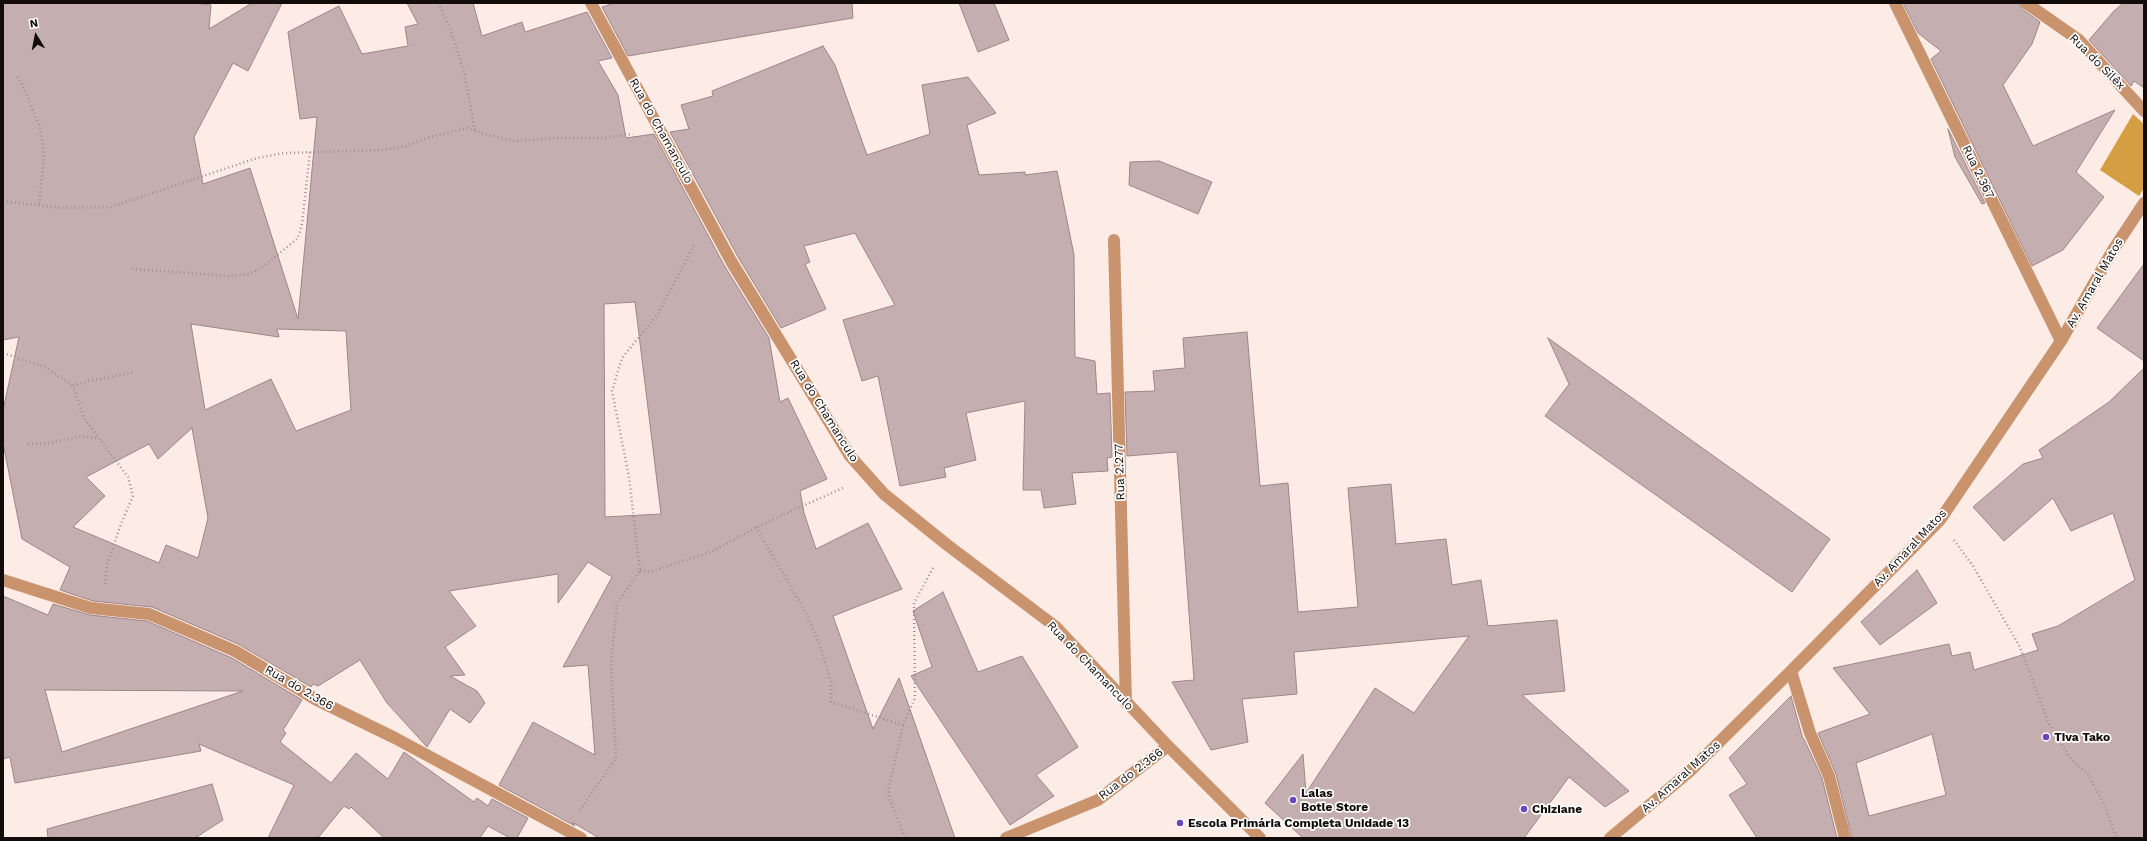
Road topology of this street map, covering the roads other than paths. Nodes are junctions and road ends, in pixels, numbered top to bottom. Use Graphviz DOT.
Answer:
graph roads {
  1 [pos="591,3"];
  2 [pos="1895,3"];
  3 [pos="2026,3"];
  4 [pos="2144,111"];
  5 [pos="2144,203"];
  6 [pos="1114,240"];
  7 [pos="2061,341"];
  8 [pos="3,580"];
  9 [pos="1791,672"];
  10 [pos="1126,703"];
  11 [pos="1168,746"];
  12 [pos="581,838"];
  13 [pos="1006,838"];
  14 [pos="1260,838"];
  15 [pos="1610,838"];
  16 [pos="1845,838"];
  1 -- 10 [label="street, Rua do Chamanculo"];
  2 -- 7 [label="street, Rua 2.367"];
  3 -- 4 [label="street, Rua do Silêx"];
  5 -- 7 [label="street, Av. Amaral Matos"];
  6 -- 10 [label="street, Rua 2.277"];
  7 -- 9 [label="street, Av. Amaral Matos"];
  8 -- 12 [label="street, Rua do 2.366"];
  9 -- 15 [label="street, Av. Amaral Matos"];
  9 -- 16 [label="street"];
  10 -- 11 [label="street, Rua do Chamanculo"];
  11 -- 13 [label="street, Rua do 2.366"];
  11 -- 14 [label="street, Rua do Chamanculo"];
}
